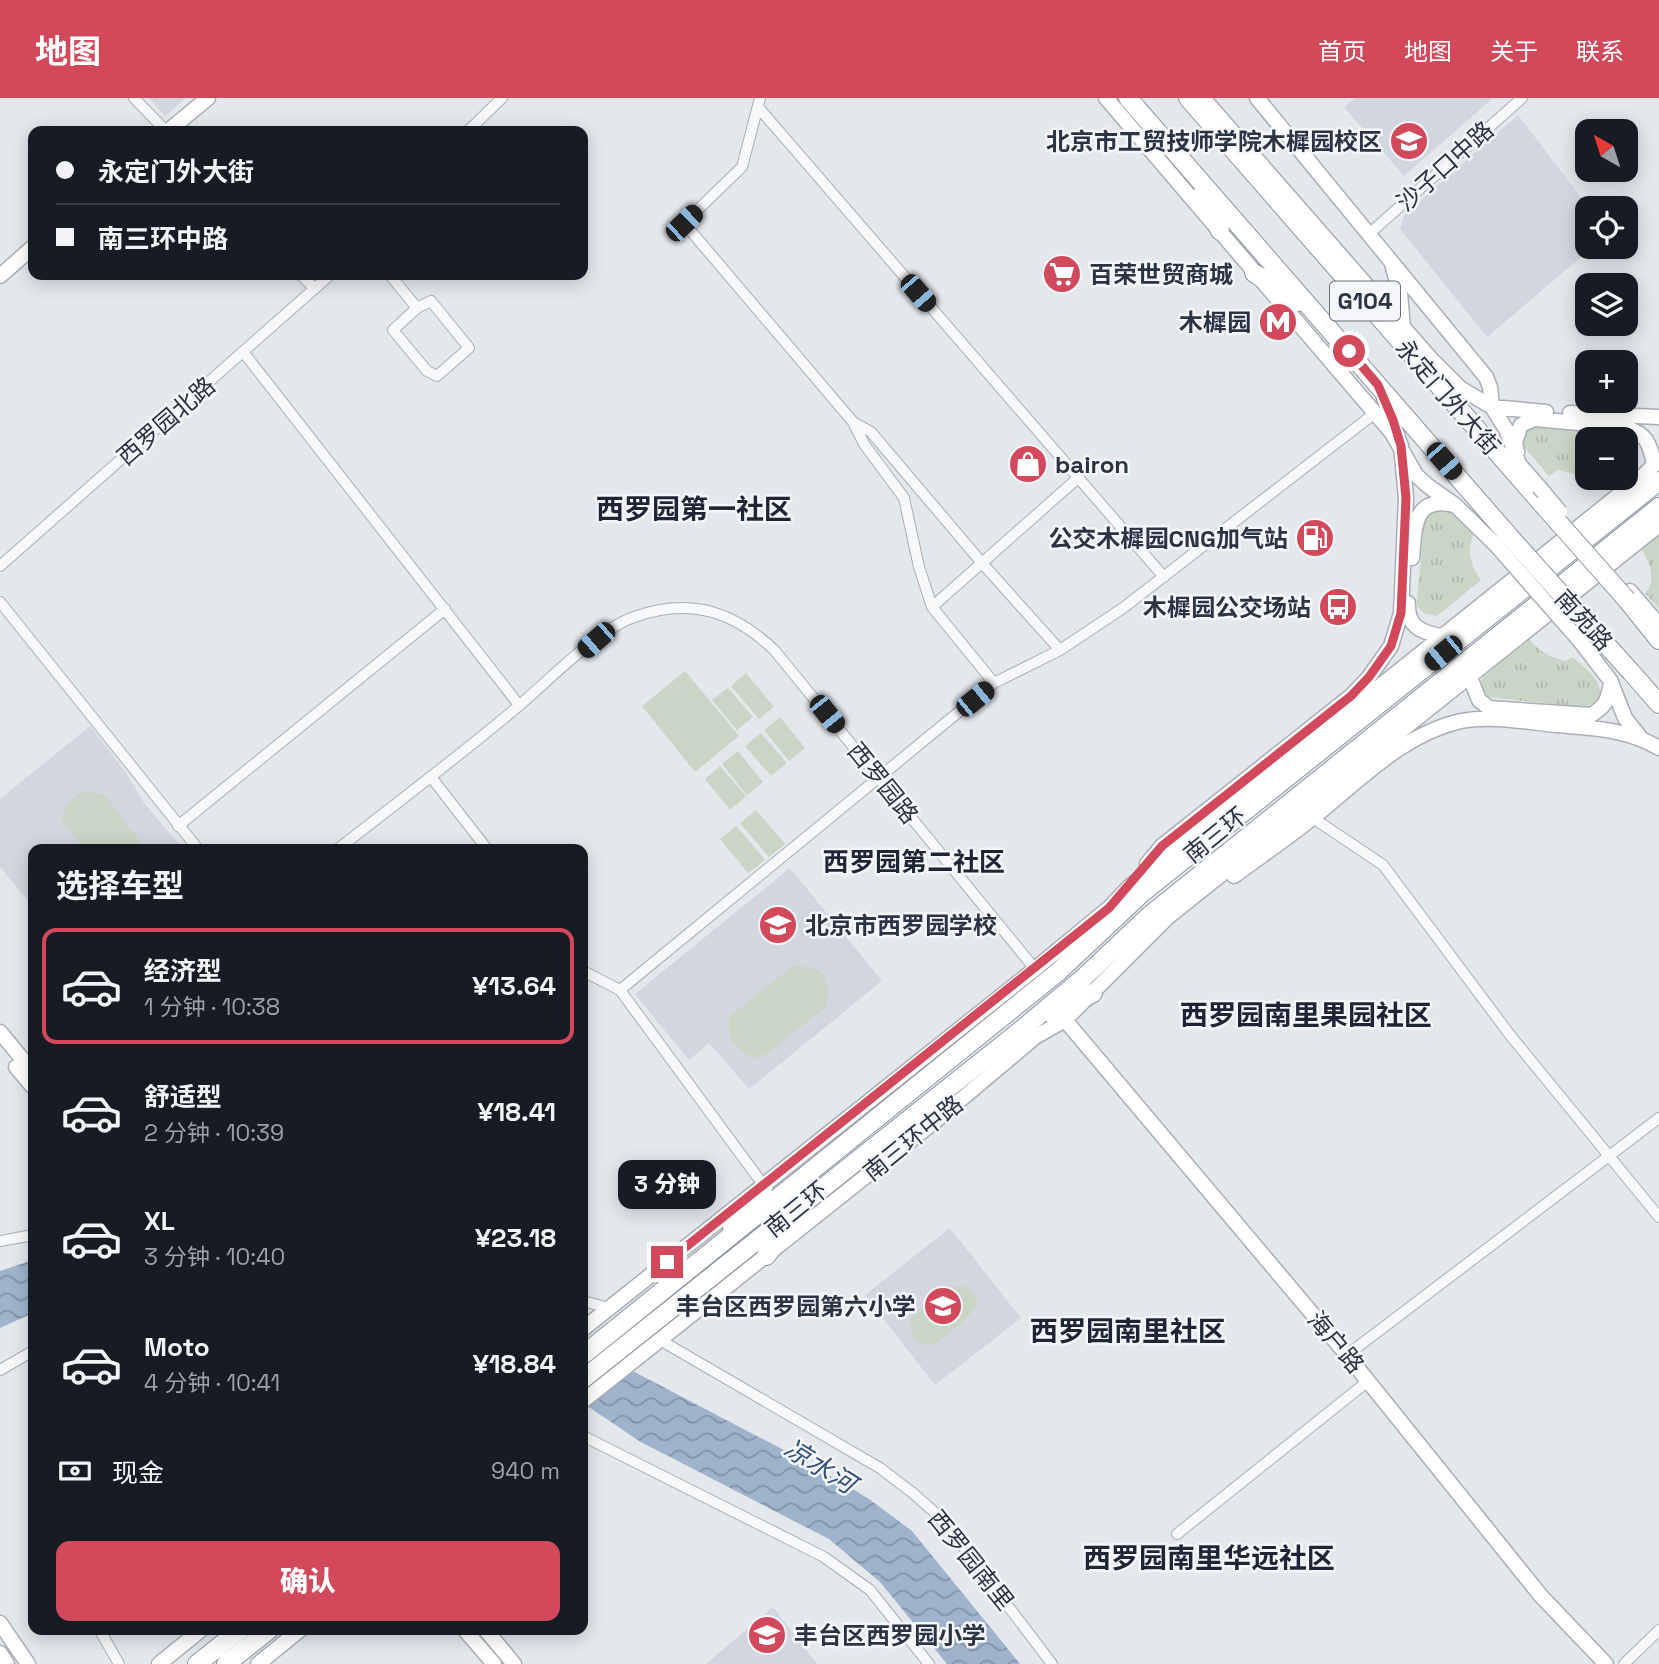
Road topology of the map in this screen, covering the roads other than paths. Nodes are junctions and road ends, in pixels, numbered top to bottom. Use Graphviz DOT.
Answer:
graph roads {
  1 [pos="134,98"];
  2 [pos="208,98"];
  3 [pos="502,98"];
  4 [pos="1106,98"];
  5 [pos="1128,98"];
  6 [pos="1188,98"];
  7 [pos="1203,98"];
  8 [pos="1257,98"];
  9 [pos="1522,98"];
  10 [pos="759,103"];
  11 [pos="162,126"];
  12 [pos="173,126"];
  13 [pos="473,126"];
  14 [pos="1196,176"];
  15 [pos="1220,231"];
  16 [pos="1369,234"];
  17 [pos="28,251"];
  18 [pos="1392,261"];
  19 [pos="1254,273"];
  20 [pos="0,276"];
  21 [pos="306,280"];
  22 [pos="324,280"];
  23 [pos="394,280"];
  24 [pos="314,288"];
  25 [pos="417,308"];
  26 [pos="1318,316"];
  27 [pos="1403,328"];
  28 [pos="244,353"];
  29 [pos="1378,385"];
  30 [pos="1492,407"];
  31 [pos="1375,413"];
  32 [pos="1659,417"];
  33 [pos="853,422"];
  34 [pos="1401,446"];
  35 [pos="1519,464"];
  36 [pos="1657,468"];
  37 [pos="1078,478"];
  38 [pos="1541,496"];
  39 [pos="1455,505"];
  40 [pos="1659,507"];
  41 [pos="1659,525"];
  42 [pos="1502,540"];
  43 [pos="982,563"];
  44 [pos="0,566"];
  45 [pos="1164,577"];
  46 [pos="1625,592"];
  47 [pos="0,602"];
  48 [pos="932,607"];
  49 [pos="445,609"];
  50 [pos="1659,625"];
  51 [pos="1441,636"];
  52 [pos="1659,640"];
  53 [pos="1580,641"];
  54 [pos="1060,650"];
  55 [pos="1630,672"];
  56 [pos="1470,677"];
  57 [pos="994,683"];
  58 [pos="1611,683"];
  59 [pos="1659,704"];
  60 [pos="519,705"];
  61 [pos="1640,737"];
  62 [pos="1659,748"];
  63 [pos="431,777"];
  64 [pos="878,777"];
  65 [pos="1313,818"];
  66 [pos="178,826"];
  67 [pos="194,844"];
  68 [pos="344,844"];
  69 [pos="483,844"];
  70 [pos="1135,890"];
  71 [pos="1178,894"];
  72 [pos="1109,908"];
  73 [pos="1168,917"];
  74 [pos="1133,953"];
  75 [pos="1035,969"];
  76 [pos="588,975"];
  77 [pos="620,990"];
  78 [pos="1093,993"];
  79 [pos="1065,1020"];
  80 [pos="1021,1030"];
  81 [pos="0,1032"];
  82 [pos="0,1047"];
  83 [pos="28,1066"];
  84 [pos="28,1081"];
  85 [pos="1659,1118"];
  86 [pos="1609,1157"];
  87 [pos="764,1186"];
  88 [pos="819,1191"];
  89 [pos="1659,1217"];
  90 [pos="28,1236"];
  91 [pos="0,1241"];
  92 [pos="711,1254"];
  93 [pos="766,1256"];
  94 [pos="588,1302"];
  95 [pos="609,1308"];
  96 [pos="588,1325"];
  97 [pos="660,1340"];
  98 [pos="635,1349"];
  99 [pos="588,1351"];
  100 [pos="28,1354"];
  101 [pos="1347,1355"];
  102 [pos="0,1370"];
  103 [pos="588,1376"];
  104 [pos="1368,1381"];
  105 [pos="588,1396"];
  106 [pos="588,1439"];
  107 [pos="1177,1534"];
  108 [pos="0,1623"];
  109 [pos="1659,1630"];
  110 [pos="102,1635"];
  111 [pos="195,1635"];
  112 [pos="233,1635"];
  113 [pos="262,1635"];
  114 [pos="294,1635"];
  115 [pos="469,1635"];
  116 [pos="490,1635"];
  117 [pos="0,1653"];
  118 [pos="7,1664"];
  119 [pos="28,1664"];
  120 [pos="119,1664"];
  121 [pos="159,1664"];
  122 [pos="197,1664"];
  123 [pos="226,1664"];
  124 [pos="258,1664"];
  125 [pos="494,1664"];
  126 [pos="514,1664"];
  127 [pos="929,1664"];
  128 [pos="1052,1664"];
  129 [pos="1606,1664"];
  130 [pos="1624,1664"];
  1 -- 11 [label="street"];
  2 -- 12 [label="street"];
  3 -- 13 [label="street"];
  4 -- 15 [label="street"];
  5 -- 14 [label="highway, 永定门外大街 / G104"];
  6 -- 38 [label="highway, 永定门外大街 / G104"];
  7 -- 27 [label="street, 永定门外大街"];
  8 -- 16 [label="street"];
  9 -- 16 [label="street, 沙子口中路"];
  10 -- 33 [label="street"];
  10 -- 37 [label="street"];
  14 -- 15 [label="highway"];
  14 -- 26 [label="highway, 永定门外大街 / G104"];
  15 -- 19 [label="street"];
  16 -- 18 [label="street"];
  17 -- 20 [label="street"];
  18 -- 27 [label="street"];
  18 -- 30 [label="street"];
  19 -- 26 [label="highway"];
  19 -- 31 [label="street"];
  21 -- 24 [label="street"];
  22 -- 24 [label="street, 西罗园北路"];
  23 -- 25 [label="street"];
  24 -- 28 [label="street, 西罗园北路"];
  25 -- 25 [label="street"];
  26 -- 29 [label="highway, 永定门外大街 / G104"];
  27 -- 30 [label="street, 永定门外大街"];
  28 -- 44 [label="street, 西罗园北路"];
  28 -- 49 [label="street"];
  29 -- 34 [label="street"];
  29 -- 42 [label="highway, 永定门外大街 / G104"];
  30 -- 32 [label="street"];
  30 -- 35 [label="street, 永定门外大街"];
  31 -- 34 [label="street"];
  31 -- 45 [label="street"];
  33 -- 43 [label="street"];
  33 -- 48 [label="street"];
  34 -- 39 [label="street"];
  34 -- 70 [label="street"];
  35 -- 36 [label="street"];
  35 -- 38 [label="street, 永定门外大街"];
  36 -- 51 [label="street"];
  36 -- 70 [label="highway, 南三环"];
  37 -- 43 [label="street"];
  37 -- 45 [label="street"];
  38 -- 46 [label="highway, 永定门外大街 / G104, bridge"];
  39 -- 42 [label="street"];
  39 -- 51 [label="street"];
  40 -- 71 [label="highway, 南三环"];
  41 -- 56 [label="street, 南三环中路"];
  42 -- 53 [label="street, 南苑路, bridge"];
  42 -- 55 [label="highway, 南苑路 / G104, bridge"];
  43 -- 48 [label="street"];
  43 -- 54 [label="street"];
  45 -- 54 [label="street"];
  46 -- 50 [label="street"];
  46 -- 52 [label="highway, 南苑路 / G104"];
  47 -- 66 [label="street"];
  48 -- 57 [label="street"];
  49 -- 60 [label="street"];
  49 -- 66 [label="street"];
  51 -- 70 [label="street"];
  53 -- 55 [label="street"];
  53 -- 58 [label="street"];
  54 -- 57 [label="street"];
  55 -- 59 [label="highway, 南苑路 / G104"];
  56 -- 58 [label="street"];
  56 -- 73 [label="street, 南三环中路"];
  57 -- 64 [label="street"];
  58 -- 61 [label="street"];
  60 -- 63 [label="street, 西罗园路"];
  60 -- 64 [label="street, 西罗园路"];
  61 -- 62 [label="street"];
  61 -- 65 [label="street"];
  63 -- 68 [label="street, 西罗园路"];
  63 -- 69 [label="street"];
  64 -- 75 [label="street, 西罗园路"];
  64 -- 77 [label="street"];
  65 -- 74 [label="street"];
  65 -- 86 [label="street"];
  66 -- 67 [label="street"];
  70 -- 72 [label="highway"];
  70 -- 92 [label="highway, 南三环"];
  71 -- 73 [label="highway"];
  71 -- 80 [label="highway, 南三环"];
  72 -- 75 [label="street"];
  73 -- 74 [label="street, 南三环中路"];
  74 -- 78 [label="street, 南三环中路"];
  75 -- 87 [label="street"];
  76 -- 77 [label="street"];
  77 -- 87 [label="street"];
  78 -- 79 [label="street, 南三环中路"];
  78 -- 80 [label="highway"];
  79 -- 93 [label="street, 南三环中路"];
  79 -- 101 [label="street, 海户路"];
  80 -- 88 [label="highway, 南三环"];
  81 -- 83 [label="street"];
  82 -- 84 [label="street"];
  85 -- 86 [label="street"];
  86 -- 89 [label="street"];
  86 -- 101 [label="street"];
  87 -- 92 [label="highway"];
  87 -- 95 [label="street"];
  88 -- 93 [label="highway"];
  88 -- 98 [label="highway, 南三环"];
  90 -- 91 [label="street"];
  92 -- 99 [label="highway, 南三环"];
  93 -- 97 [label="street, 南三环中路"];
  94 -- 95 [label="street"];
  95 -- 96 [label="street"];
  97 -- 98 [label="street, 南三环中路"];
  97 -- 128 [label="street, 西罗园南里"];
  98 -- 103 [label="highway, 南三环"];
  98 -- 105 [label="street, 南三环中路"];
  100 -- 102 [label="street"];
  101 -- 104 [label="street, 海户路"];
  104 -- 107 [label="street"];
  104 -- 129 [label="street, 海户路"];
  106 -- 127 [label="street"];
  108 -- 119 [label="street"];
  109 -- 130 [label="street"];
  110 -- 120 [label="street"];
  111 -- 121 [label="street"];
  112 -- 122 [label="highway"];
  113 -- 123 [label="highway"];
  114 -- 124 [label="street"];
  115 -- 125 [label="street"];
  116 -- 126 [label="street"];
  117 -- 118 [label="street"];
}
